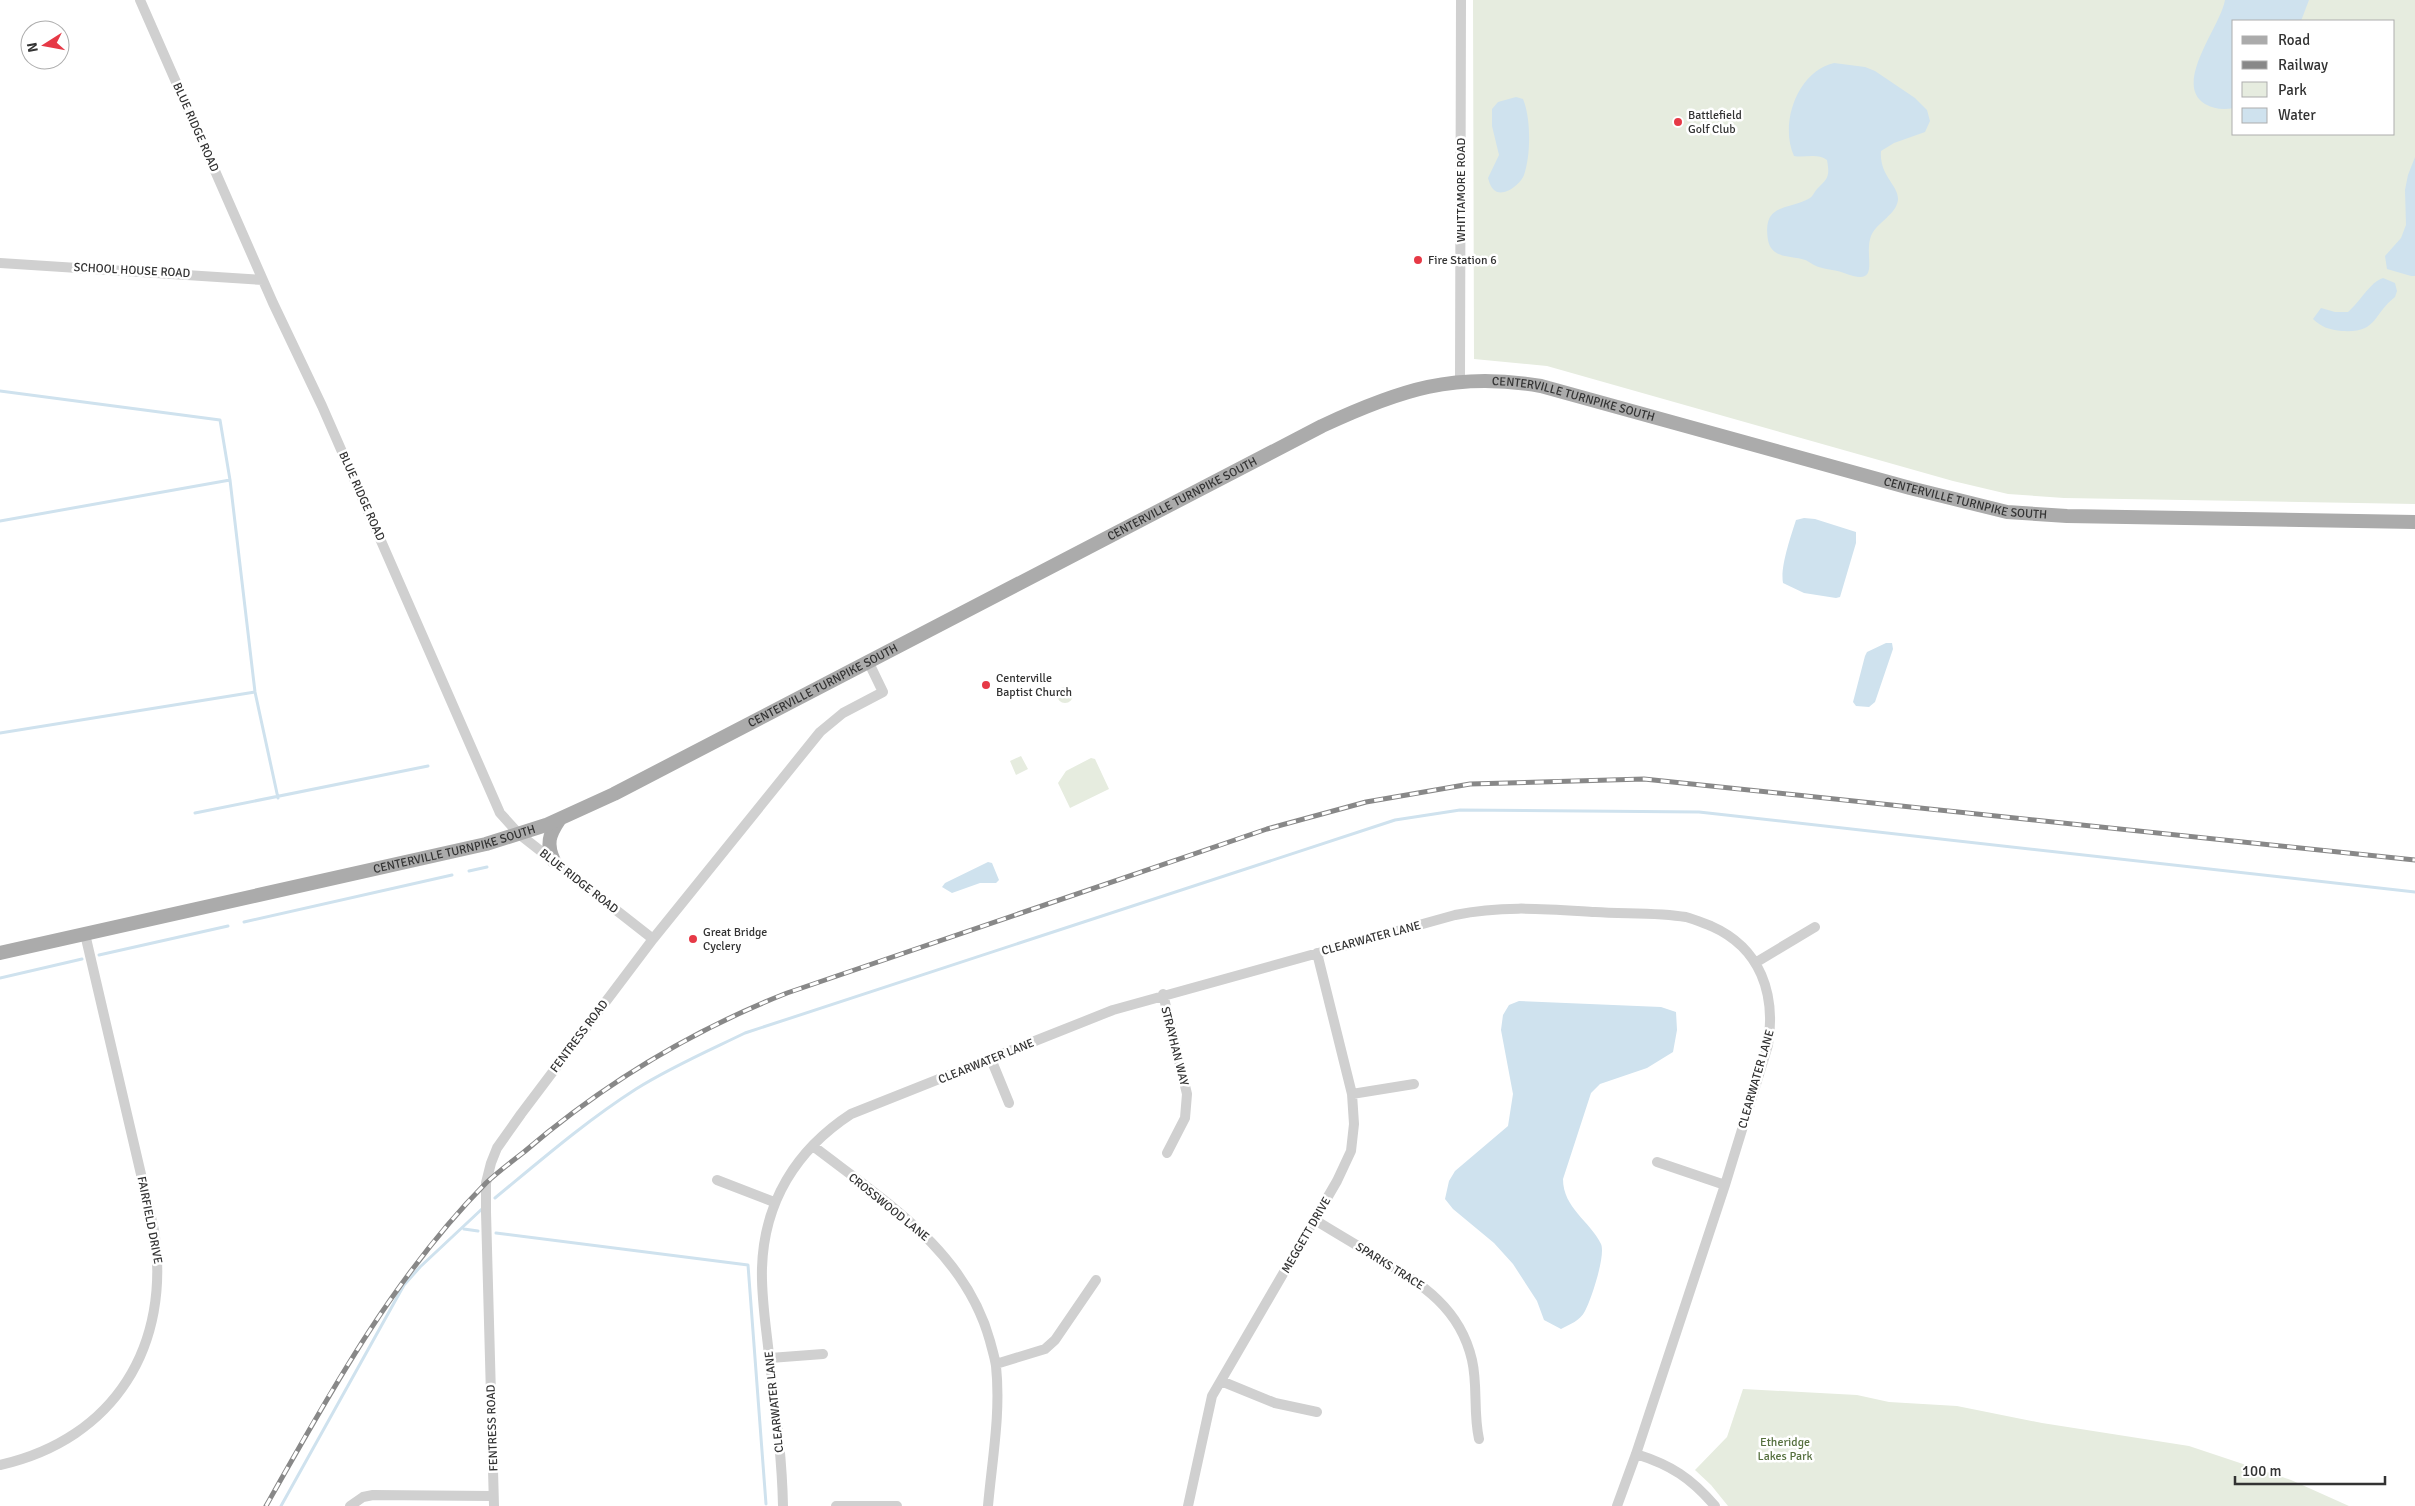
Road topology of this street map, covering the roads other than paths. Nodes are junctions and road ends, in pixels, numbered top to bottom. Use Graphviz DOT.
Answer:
graph roads {
  1 [pos="140,0"];
  2 [pos="1461,0"];
  3 [pos="0,263"];
  4 [pos="263,280"];
  5 [pos="1460,381"];
  6 [pos="2415,522"];
  7 [pos="868,661"];
  8 [pos="559,820"];
  9 [pos="519,834"];
  10 [pos="554,861"];
  11 [pos="1815,927"];
  12 [pos="85,934"];
  13 [pos="653,939"];
  14 [pos="0,953"];
  15 [pos="1317,953"];
  16 [pos="1755,963"];
  17 [pos="1163,994"];
  18 [pos="991,1059"];
  19 [pos="1414,1084"];
  20 [pos="1352,1094"];
  21 [pos="1008,1103"];
  22 [pos="813,1146"];
  23 [pos="1167,1153"];
  24 [pos="1657,1162"];
  25 [pos="717,1180"];
  26 [pos="1725,1185"];
  27 [pos="774,1202"];
  28 [pos="1315,1220"];
  29 [pos="1096,1280"];
  30 [pos="824,1354"];
  31 [pos="770,1358"];
  32 [pos="996,1364"];
  33 [pos="1222,1381"];
  34 [pos="1317,1412"];
  35 [pos="1479,1439"];
  36 [pos="1636,1454"];
  37 [pos="0,1465"];
  38 [pos="494,1501"];
  39 [pos="350,1506"];
  40 [pos="784,1506"];
  41 [pos="836,1506"];
  42 [pos="897,1506"];
  43 [pos="988,1506"];
  44 [pos="1188,1506"];
  45 [pos="1617,1506"];
  46 [pos="1716,1506"];
  1 -- 4 [label="street, BLUE RIDGE ROAD"];
  2 -- 5 [label="street, WHITTAMORE ROAD"];
  3 -- 4 [label="street, SCHOOL HOUSE ROAD"];
  4 -- 9 [label="street, BLUE RIDGE ROAD"];
  5 -- 6 [label="main road, CENTERVILLE TURNPIKE SOUTH"];
  5 -- 7 [label="main road, CENTERVILLE TURNPIKE SOUTH"];
  7 -- 8 [label="main road, CENTERVILLE TURNPIKE SOUTH"];
  7 -- 13 [label="street, FENTRESS ROAD"];
  8 -- 9 [label="main road, CENTERVILLE TURNPIKE SOUTH"];
  8 -- 10 [label="main road"];
  9 -- 10 [label="street, BLUE RIDGE ROAD"];
  9 -- 12 [label="main road, CENTERVILLE TURNPIKE SOUTH"];
  10 -- 13 [label="street, BLUE RIDGE ROAD"];
  11 -- 16 [label="street"];
  12 -- 14 [label="main road, CENTERVILLE TURNPIKE SOUTH"];
  12 -- 37 [label="street, FAIRFIELD DRIVE"];
  13 -- 38 [label="street, FENTRESS ROAD"];
  15 -- 16 [label="street, CLEARWATER LANE"];
  15 -- 17 [label="street, CLEARWATER LANE"];
  15 -- 20 [label="street, MEGGETT DRIVE"];
  16 -- 26 [label="street, CLEARWATER LANE"];
  17 -- 18 [label="street, CLEARWATER LANE"];
  17 -- 23 [label="street, STRAYHAN WAY"];
  18 -- 21 [label="street"];
  18 -- 22 [label="street, CLEARWATER LANE"];
  19 -- 20 [label="street"];
  20 -- 28 [label="street, MEGGETT DRIVE"];
  22 -- 27 [label="street, CLEARWATER LANE"];
  22 -- 32 [label="street, CROSSWOOD LANE"];
  24 -- 26 [label="street"];
  25 -- 27 [label="street"];
  26 -- 36 [label="street, CLEARWATER LANE"];
  27 -- 31 [label="street, CLEARWATER LANE"];
  28 -- 33 [label="street, MEGGETT DRIVE"];
  28 -- 35 [label="street, SPARKS TRACE"];
  29 -- 32 [label="street"];
  30 -- 31 [label="street"];
  31 -- 40 [label="street, CLEARWATER LANE"];
  32 -- 43 [label="street, CROSSWOOD LANE"];
  33 -- 34 [label="street"];
  33 -- 44 [label="street, MEGGETT DRIVE"];
  36 -- 45 [label="street, CLEARWATER LANE"];
  36 -- 46 [label="street"];
  38 -- 39 [label="street"];
  41 -- 42 [label="street"];
}
